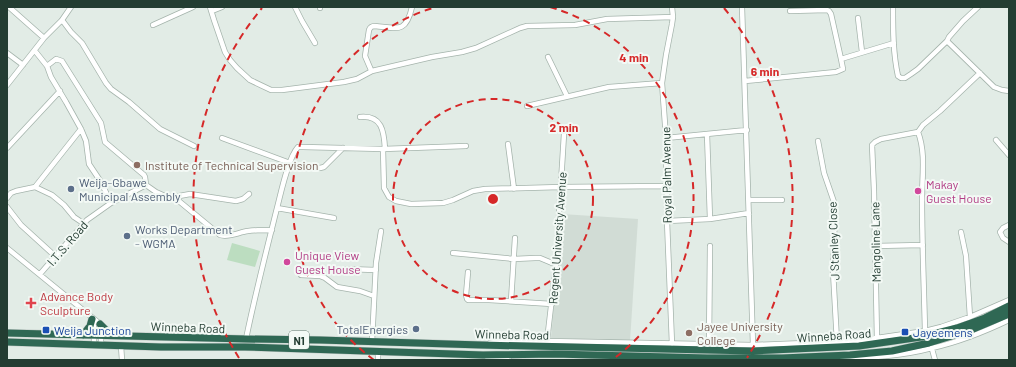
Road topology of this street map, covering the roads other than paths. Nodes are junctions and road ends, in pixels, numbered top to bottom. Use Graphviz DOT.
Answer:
graph roads {
  1 [pos="9,7"];
  2 [pos="71,7"];
  3 [pos="193,7"];
  4 [pos="222,7"];
  5 [pos="295,7"];
  6 [pos="412,7"];
  7 [pos="672,7"];
  8 [pos="742,7"];
  9 [pos="892,7"];
  10 [pos="978,7"];
  11 [pos="211,9"];
  12 [pos="790,11"];
  13 [pos="673,17"];
  14 [pos="858,18"];
  15 [pos="62,20"];
  16 [pos="153,26"];
  17 [pos="44,38"];
  18 [pos="947,41"];
  19 [pos="894,42"];
  20 [pos="315,43"];
  21 [pos="35,51"];
  22 [pos="7,52"];
  23 [pos="862,52"];
  24 [pos="548,57"];
  25 [pos="841,59"];
  26 [pos="22,65"];
  27 [pos="47,66"];
  28 [pos="372,71"];
  29 [pos="980,72"];
  30 [pos="745,81"];
  31 [pos="662,83"];
  32 [pos="7,85"];
  33 [pos="60,91"];
  34 [pos="1009,91"];
  35 [pos="567,96"];
  36 [pos="527,106"];
  37 [pos="360,117"];
  38 [pos="81,129"];
  39 [pos="747,130"];
  40 [pos="918,132"];
  41 [pos="564,134"];
  42 [pos="707,134"];
  43 [pos="222,138"];
  44 [pos="666,138"];
  45 [pos="818,140"];
  46 [pos="996,140"];
  47 [pos="508,144"];
  48 [pos="194,146"];
  49 [pos="466,146"];
  50 [pos="7,148"];
  51 [pos="343,148"];
  52 [pos="384,149"];
  53 [pos="1009,156"];
  54 [pos="290,164"];
  55 [pos="146,185"];
  56 [pos="666,186"];
  57 [pos="36,187"];
  58 [pos="561,187"];
  59 [pos="514,189"];
  60 [pos="249,194"];
  61 [pos="174,197"];
  62 [pos="7,198"];
  63 [pos="749,200"];
  64 [pos="782,200"];
  65 [pos="111,203"];
  66 [pos="7,208"];
  67 [pos="277,208"];
  68 [pos="749,213"];
  69 [pos="334,218"];
  70 [pos="710,219"];
  71 [pos="667,221"];
  72 [pos="83,223"];
  73 [pos="1009,226"];
  74 [pos="272,230"];
  75 [pos="381,230"];
  76 [pos="961,232"];
  77 [pos="515,238"];
  78 [pos="1009,242"];
  79 [pos="923,245"];
  80 [pos="710,246"];
  81 [pos="875,246"];
  82 [pos="7,248"];
  83 [pos="453,254"];
  84 [pos="55,256"];
  85 [pos="514,259"];
  86 [pos="556,264"];
  87 [pos="346,269"];
  88 [pos="376,270"];
  89 [pos="468,272"];
  90 [pos="40,274"];
  91 [pos="301,275"];
  92 [pos="374,296"];
  93 [pos="1009,300"];
  94 [pos="511,301"];
  95 [pos="552,304"];
  96 [pos="1009,306"];
  97 [pos="1009,314"];
  98 [pos="92,317"];
  99 [pos="970,317"];
  100 [pos="1009,320"];
  101 [pos="100,324"];
  102 [pos="925,331"];
  103 [pos="7,333"];
  104 [pos="83,334"];
  105 [pos="98,335"];
  106 [pos="116,336"];
  107 [pos="877,338"];
  108 [pos="246,339"];
  109 [pos="320,340"];
  110 [pos="547,341"];
  111 [pos="7,342"];
  112 [pos="372,342"];
  113 [pos="837,342"];
  114 [pos="672,344"];
  115 [pos="709,344"];
  116 [pos="98,345"];
  117 [pos="481,345"];
  118 [pos="752,345"];
  119 [pos="121,346"];
  120 [pos="810,346"];
  121 [pos="932,349"];
  122 [pos="322,350"];
  123 [pos="378,352"];
  124 [pos="483,356"];
  125 [pos="811,358"];
  126 [pos="122,360"];
  127 [pos="378,360"];
  128 [pos="509,360"];
  129 [pos="829,360"];
  130 [pos="849,360"];
  131 [pos="935,360"];
  1 -- 17 [label="street"];
  2 -- 15 [label="street"];
  3 -- 16 [label="street"];
  4 -- 11 [label="street"];
  5 -- 20 [label="street"];
  6 -- 28 [label="street"];
  7 -- 13 [label="street, Royal Palm Avenue"];
  8 -- 30 [label="street"];
  9 -- 19 [label="street"];
  10 -- 18 [label="street"];
  11 -- 28 [label="street"];
  12 -- 25 [label="street"];
  13 -- 28 [label="street"];
  13 -- 31 [label="street, Royal Palm Avenue"];
  14 -- 23 [label="street"];
  15 -- 17 [label="street"];
  15 -- 48 [label="street"];
  17 -- 21 [label="street"];
  18 -- 19 [label="street"];
  18 -- 29 [label="street"];
  19 -- 23 [label="street"];
  21 -- 26 [label="street"];
  21 -- 27 [label="street"];
  22 -- 26 [label="street"];
  23 -- 25 [label="street"];
  24 -- 35 [label="street"];
  25 -- 30 [label="street"];
  26 -- 32 [label="street"];
  27 -- 33 [label="street"];
  27 -- 55 [label="street"];
  29 -- 34 [label="street"];
  29 -- 40 [label="street"];
  30 -- 39 [label="street"];
  31 -- 35 [label="street"];
  31 -- 44 [label="street, Royal Palm Avenue"];
  33 -- 38 [label="street"];
  33 -- 50 [label="street"];
  35 -- 36 [label="street"];
  37 -- 52 [label="street"];
  38 -- 57 [label="street"];
  38 -- 65 [label="street"];
  39 -- 42 [label="street"];
  39 -- 63 [label="street"];
  40 -- 79 [label="street"];
  40 -- 81 [label="street, Mangoline Lane"];
  41 -- 58 [label="street, Regent University Avenue"];
  42 -- 44 [label="street"];
  42 -- 70 [label="street"];
  43 -- 54 [label="street"];
  44 -- 56 [label="street, Royal Palm Avenue"];
  45 -- 113 [label="street, J Stanley Close"];
  46 -- 53 [label="street"];
  47 -- 59 [label="street"];
  49 -- 52 [label="street"];
  51 -- 52 [label="street"];
  51 -- 54 [label="street"];
  51 -- 54 [label="street"];
  52 -- 59 [label="street"];
  54 -- 67 [label="street"];
  55 -- 61 [label="street"];
  55 -- 65 [label="street, I.T.S. Road"];
  56 -- 58 [label="street"];
  56 -- 71 [label="street, Royal Palm Avenue"];
  57 -- 62 [label="street"];
  57 -- 72 [label="street"];
  58 -- 59 [label="street"];
  58 -- 86 [label="street, Regent University Avenue"];
  60 -- 61 [label="street"];
  61 -- 74 [label="street"];
  63 -- 64 [label="street"];
  63 -- 68 [label="street"];
  65 -- 72 [label="street, I.T.S. Road"];
  66 -- 84 [label="street"];
  67 -- 69 [label="street"];
  67 -- 74 [label="street"];
  68 -- 70 [label="street"];
  68 -- 118 [label="street"];
  70 -- 71 [label="street"];
  71 -- 114 [label="street, Royal Palm Avenue"];
  72 -- 84 [label="street, I.T.S. Road"];
  73 -- 78 [label="street"];
  74 -- 108 [label="street"];
  75 -- 88 [label="street"];
  76 -- 99 [label="street"];
  77 -- 85 [label="street"];
  79 -- 81 [label="street"];
  79 -- 102 [label="street"];
  80 -- 115 [label="street"];
  81 -- 107 [label="street, Mangoline Lane"];
  82 -- 90 [label="street"];
  83 -- 85 [label="street"];
  84 -- 90 [label="street, I.T.S. Road"];
  85 -- 86 [label="street"];
  85 -- 94 [label="street"];
  86 -- 95 [label="street, Regent University Avenue"];
  87 -- 88 [label="street"];
  88 -- 92 [label="street"];
  89 -- 94 [label="street"];
  90 -- 98 [label="street"];
  91 -- 92 [label="street"];
  92 -- 112 [label="street"];
  93 -- 99 [label="street"];
  94 -- 95 [label="street"];
  95 -- 110 [label="street, Regent University Avenue"];
  96 -- 120 [label="highway, Winneba Road / N1"];
  97 -- 125 [label="highway, Winneba Road / N1"];
  98 -- 101 [label="street"];
  98 -- 104 [label="highway"];
  98 -- 105 [label="street"];
  99 -- 102 [label="street"];
  100 -- 121 [label="street"];
  101 -- 105 [label="street"];
  101 -- 106 [label="highway"];
  102 -- 107 [label="street"];
  103 -- 104 [label="highway, Winneba Road / N1"];
  104 -- 105 [label="highway, Winneba Road / N1"];
  105 -- 106 [label="highway, Winneba Road / N1"];
  105 -- 116 [label="street"];
  105 -- 116 [label="street"];
  106 -- 108 [label="highway, Winneba Road / N1"];
  107 -- 113 [label="street"];
  108 -- 109 [label="highway, Winneba Road / N1"];
  109 -- 112 [label="highway, Winneba Road / N1"];
  109 -- 122 [label="highway"];
  110 -- 114 [label="street"];
  110 -- 117 [label="street"];
  111 -- 116 [label="highway, Winneba Road / N1"];
  112 -- 117 [label="highway, Winneba Road / N1"];
  113 -- 120 [label="street"];
  114 -- 115 [label="street"];
  115 -- 118 [label="street"];
  116 -- 119 [label="highway, Winneba Road / N1"];
  117 -- 120 [label="highway, Winneba Road / N1"];
  118 -- 120 [label="street"];
  119 -- 122 [label="highway, Winneba Road / N1"];
  119 -- 126 [label="street"];
  121 -- 130 [label="street"];
  121 -- 131 [label="street"];
  122 -- 123 [label="highway, Winneba Road / N1"];
  123 -- 124 [label="highway, Winneba Road / N1"];
  123 -- 127 [label="street"];
  124 -- 125 [label="highway, Winneba Road / N1"];
  124 -- 128 [label="street"];
  129 -- 130 [label="street"];
}
